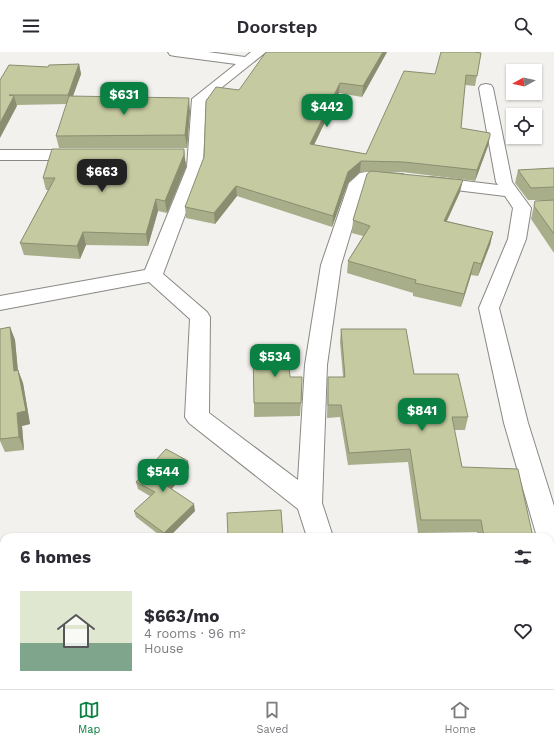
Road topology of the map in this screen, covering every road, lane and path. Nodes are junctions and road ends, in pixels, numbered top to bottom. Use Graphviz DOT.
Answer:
graph roads {
  1 [pos="175,52"];
  2 [pos="254,57"];
  3 [pos="486,88"];
  4 [pos="94,155"];
  5 [pos="0,156"];
  6 [pos="510,192"];
  7 [pos="153,275"];
  8 [pos="0,302"];
  9 [pos="309,504"];
  10 [pos="319,533"];
  11 [pos="549,533"];
  1 -- 2 [label="street"];
  2 -- 7 [label="street"];
  3 -- 6 [label="street"];
  4 -- 5 [label="street"];
  6 -- 9 [label="street"];
  6 -- 11 [label="street"];
  7 -- 8 [label="street"];
  7 -- 9 [label="street"];
  9 -- 10 [label="street"];
}
